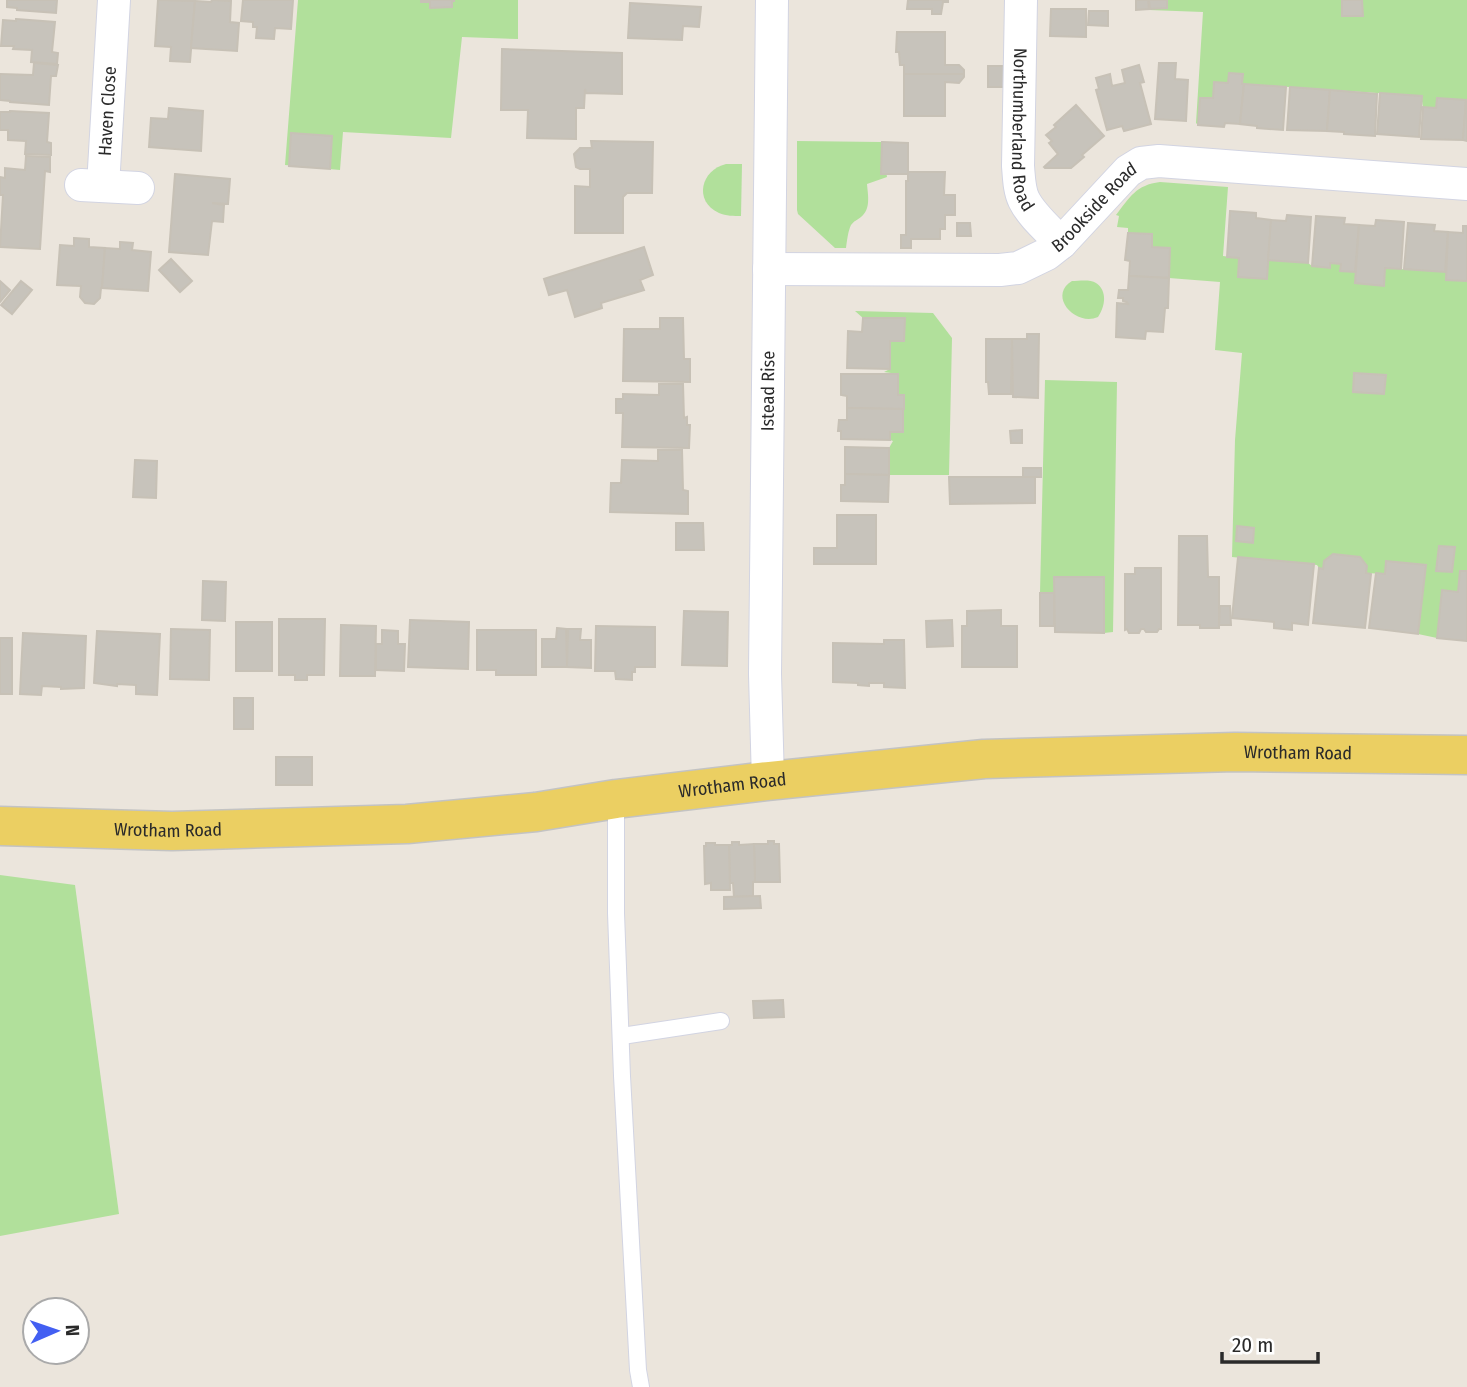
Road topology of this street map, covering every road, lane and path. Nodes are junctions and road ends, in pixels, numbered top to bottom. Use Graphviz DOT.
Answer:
graph roads {
  1 [pos="114,0"];
  2 [pos="772,0"];
  3 [pos="1021,0"];
  4 [pos="1467,184"];
  5 [pos="138,188"];
  6 [pos="1061,243"];
  7 [pos="769,269"];
  8 [pos="1467,755"];
  9 [pos="768,781"];
  10 [pos="617,799"];
  11 [pos="0,826"];
  12 [pos="721,1021"];
  13 [pos="622,1036"];
  14 [pos="641,1387"];
  1 -- 5 [label="street, Haven Close"];
  2 -- 7 [label="street, Istead Rise"];
  3 -- 6 [label="street, Northumberland Road"];
  4 -- 6 [label="street, Brookside Road"];
  6 -- 7 [label="street, Brookside Road"];
  7 -- 9 [label="street, Istead Rise"];
  8 -- 9 [label="main road, Wrotham Road"];
  9 -- 10 [label="main road, Wrotham Road"];
  10 -- 11 [label="main road, Wrotham Road"];
  10 -- 13 [label="lane"];
  12 -- 13 [label="lane"];
  13 -- 14 [label="lane"];
}
